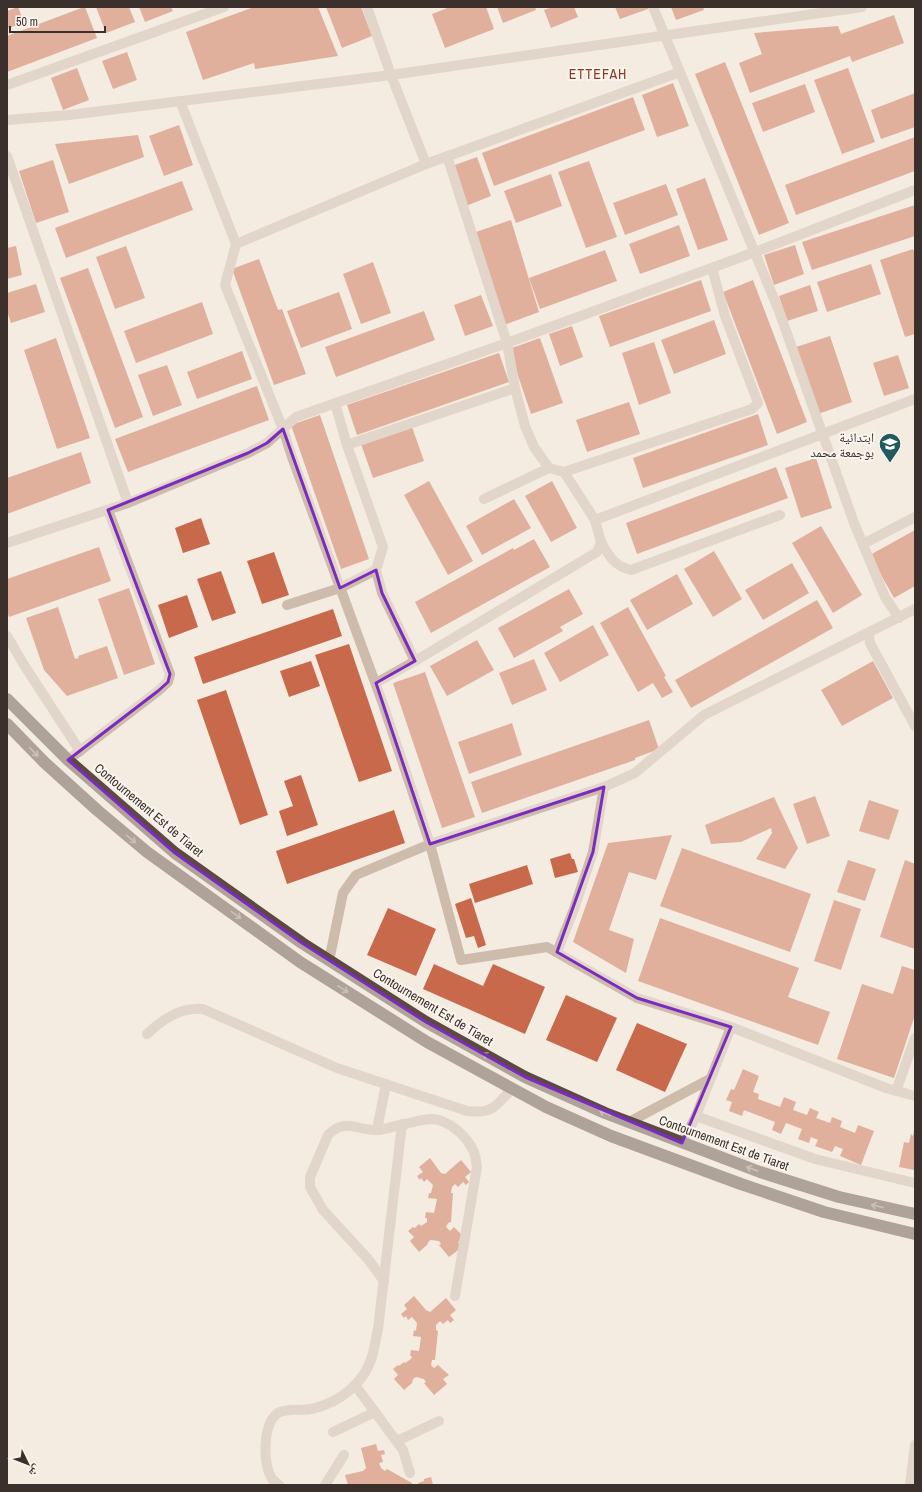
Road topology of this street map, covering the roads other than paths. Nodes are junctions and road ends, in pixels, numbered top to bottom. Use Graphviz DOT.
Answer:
graph roads {
  1 [pos="224,7"];
  2 [pos="367,7"];
  3 [pos="654,7"];
  4 [pos="862,7"];
  5 [pos="664,35"];
  6 [pos="680,72"];
  7 [pos="391,75"];
  8 [pos="7,85"];
  9 [pos="180,101"];
  10 [pos="7,120"];
  11 [pos="7,156"];
  12 [pos="447,156"];
  13 [pos="426,164"];
  14 [pos="915,190"];
  15 [pos="236,244"];
  16 [pos="754,252"];
  17 [pos="712,268"];
  18 [pos="507,343"];
  19 [pos="515,388"];
  20 [pos="915,398"];
  21 [pos="335,403"];
  22 [pos="283,429"];
  23 [pos="823,434"];
  24 [pos="347,444"];
  25 [pos="549,468"];
  26 [pos="564,472"];
  27 [pos="484,499"];
  28 [pos="128,503"];
  29 [pos="108,510"];
  30 [pos="780,516"];
  31 [pos="915,517"];
  32 [pos="595,520"];
  33 [pos="601,542"];
  34 [pos="7,543"];
  35 [pos="863,544"];
  36 [pos="376,570"];
  37 [pos="340,588"];
  38 [pos="287,605"];
  39 [pos="915,609"];
  40 [pos="899,618"];
  41 [pos="868,634"];
  42 [pos="7,636"];
  43 [pos="416,661"];
  44 [pos="376,683"];
  45 [pos="7,699"];
  46 [pos="7,724"];
  47 [pos="915,726"];
  48 [pos="80,751"];
  49 [pos="68,760"];
  50 [pos="604,787"];
  51 [pos="430,844"];
  52 [pos="557,952"];
  53 [pos="329,961"];
  54 [pos="731,1027"];
  55 [pos="147,1034"];
  56 [pos="915,1038"];
  57 [pos="710,1079"];
  58 [pos="386,1084"];
  59 [pos="512,1088"];
  60 [pos="896,1091"];
  61 [pos="915,1096"];
  62 [pos="696,1116"];
  63 [pos="629,1122"];
  64 [pos="402,1124"];
  65 [pos="377,1130"];
  66 [pos="682,1143"];
  67 [pos="915,1183"];
  68 [pos="915,1214"];
  69 [pos="915,1234"];
  70 [pos="384,1281"];
  71 [pos="455,1296"];
  72 [pos="355,1385"];
  73 [pos="375,1412"];
  74 [pos="439,1421"];
  75 [pos="333,1432"];
  76 [pos="397,1441"];
  77 [pos="915,1445"];
  78 [pos="344,1455"];
  79 [pos="410,1473"];
  80 [pos="279,1485"];
  81 [pos="325,1485"];
  82 [pos="910,1485"];
  1 -- 8 [label="street"];
  2 -- 7 [label="street"];
  3 -- 5 [label="street"];
  4 -- 5 [label="street"];
  5 -- 6 [label="street"];
  5 -- 7 [label="street"];
  6 -- 12 [label="street"];
  6 -- 16 [label="street"];
  7 -- 9 [label="street"];
  7 -- 13 [label="street"];
  9 -- 10 [label="street"];
  9 -- 15 [label="street"];
  11 -- 28 [label="street"];
  12 -- 13 [label="street"];
  12 -- 18 [label="street"];
  13 -- 15 [label="street"];
  14 -- 16 [label="street"];
  15 -- 22 [label="street"];
  16 -- 17 [label="street"];
  16 -- 23 [label="street"];
  17 -- 18 [label="street"];
  17 -- 26 [label="street"];
  18 -- 19 [label="street"];
  18 -- 21 [label="street"];
  19 -- 24 [label="street"];
  19 -- 25 [label="street"];
  20 -- 23 [label="street"];
  21 -- 22 [label="street"];
  21 -- 24 [label="street"];
  22 -- 28 [label="street"];
  22 -- 37 [label="street"];
  23 -- 32 [label="street"];
  23 -- 35 [label="street"];
  24 -- 36 [label="street"];
  25 -- 26 [label="street"];
  25 -- 27 [label="street"];
  26 -- 32 [label="street"];
  28 -- 29 [label="street"];
  29 -- 34 [label="street"];
  29 -- 48 [label="street"];
  30 -- 33 [label="street"];
  31 -- 35 [label="street"];
  32 -- 33 [label="street"];
  33 -- 43 [label="street"];
  35 -- 40 [label="street"];
  36 -- 37 [label="street"];
  36 -- 43 [label="street"];
  37 -- 38 [label="street"];
  37 -- 44 [label="street"];
  39 -- 40 [label="street"];
  40 -- 41 [label="street"];
  41 -- 47 [label="street"];
  41 -- 50 [label="street"];
  42 -- 48 [label="street"];
  43 -- 44 [label="street"];
  44 -- 51 [label="street"];
  45 -- 49 [label="highway, Contournement Est de Tiaret"];
  46 -- 59 [label="highway, one-way"];
  48 -- 49 [label="street"];
  49 -- 53 [label="highway, Contournement Est de Tiaret"];
  50 -- 51 [label="street"];
  50 -- 52 [label="street"];
  51 -- 52 [label="street"];
  51 -- 53 [label="street"];
  52 -- 54 [label="street"];
  63 -- 53 [label="highway, Contournement Est de Tiaret, one-way"];
  54 -- 57 [label="street"];
  54 -- 60 [label="street"];
  55 -- 58 [label="street"];
  56 -- 60 [label="street"];
  57 -- 62 [label="street"];
  57 -- 63 [label="street"];
  58 -- 59 [label="street"];
  58 -- 65 [label="street"];
  59 -- 69 [label="highway"];
  60 -- 61 [label="street"];
  62 -- 66 [label="street"];
  62 -- 67 [label="street"];
  63 -- 66 [label="highway, Contournement Est de Tiaret"];
  64 -- 65 [label="street"];
  64 -- 70 [label="street"];
  64 -- 71 [label="street"];
  65 -- 70 [label="street"];
  68 -- 66 [label="highway, Contournement Est de Tiaret, one-way"];
  70 -- 72 [label="street"];
  72 -- 73 [label="street"];
  72 -- 80 [label="street"];
  73 -- 75 [label="street"];
  73 -- 76 [label="street"];
  74 -- 76 [label="street"];
  76 -- 79 [label="street"];
  77 -- 82 [label="street"];
  78 -- 81 [label="street"];
}
